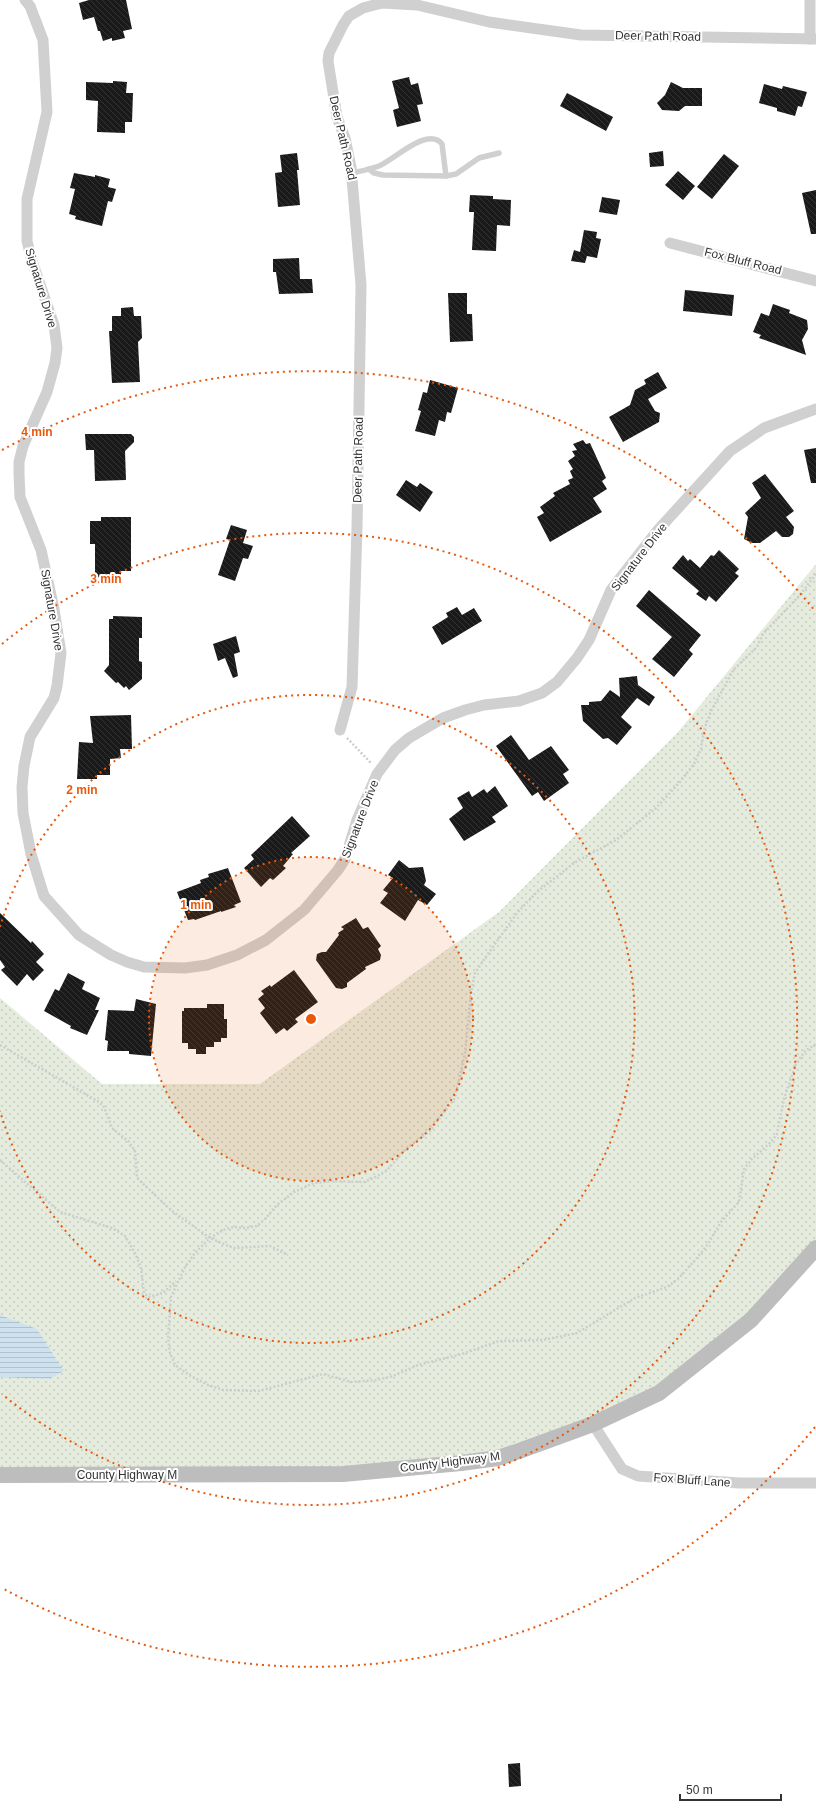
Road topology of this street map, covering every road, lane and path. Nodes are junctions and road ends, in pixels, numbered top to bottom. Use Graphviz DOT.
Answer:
graph roads {
  1 [pos="25,0"];
  2 [pos="810,0"];
  3 [pos="813,39"];
  4 [pos="499,153"];
  5 [pos="369,169"];
  6 [pos="352,173"];
  7 [pos="446,176"];
  8 [pos="670,243"];
  9 [pos="816,281"];
  10 [pos="816,409"];
  11 [pos="816,574"];
  12 [pos="340,730"];
  13 [pos="379,772"];
  14 [pos="816,1044"];
  15 [pos="0,1045"];
  16 [pos="0,1160"];
  17 [pos="210,1238"];
  18 [pos="816,1248"];
  19 [pos="288,1255"];
  20 [pos="178,1280"];
  21 [pos="593,1424"];
  22 [pos="5,1475"];
  23 [pos="816,1483"];
  1 -- 13 [label="street, Signature Drive"];
  2 -- 3 [label="street"];
  3 -- 6 [label="street, Deer Path Road"];
  4 -- 7 [label="lane"];
  5 -- 6 [label="lane"];
  5 -- 7 [label="lane"];
  5 -- 7 [label="lane"];
  6 -- 12 [label="street, Deer Path Road"];
  8 -- 9 [label="street, Fox Bluff Road"];
  10 -- 13 [label="street, Signature Drive"];
  11 -- 17 [label="path"];
  12 -- 13 [label="path"];
  14 -- 20 [label="path"];
  15 -- 17 [label="path"];
  16 -- 20 [label="path"];
  17 -- 19 [label="path"];
  17 -- 20 [label="path"];
  18 -- 21 [label="main road, County Highway M"];
  21 -- 22 [label="main road, County Highway M"];
  21 -- 23 [label="street, Fox Bluff Lane"];
}
